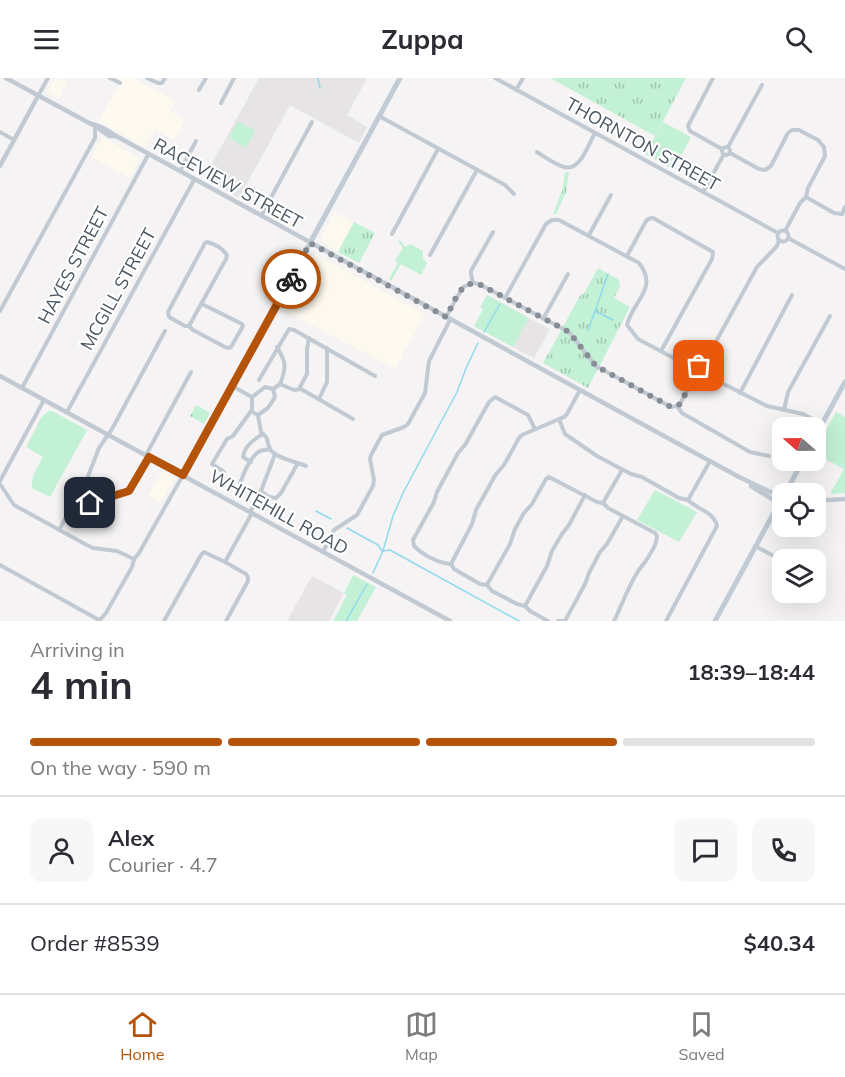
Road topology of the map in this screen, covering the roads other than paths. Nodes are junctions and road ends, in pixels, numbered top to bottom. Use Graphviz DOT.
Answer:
graph roads {
  1 [pos="6,78"];
  2 [pos="48,78"];
  3 [pos="110,78"];
  4 [pos="147,78"];
  5 [pos="165,78"];
  6 [pos="206,78"];
  7 [pos="234,78"];
  8 [pos="400,78"];
  9 [pos="495,78"];
  10 [pos="523,78"];
  11 [pos="713,78"];
  12 [pos="120,83"];
  13 [pos="762,86"];
  14 [pos="200,90"];
  15 [pos="516,90"];
  16 [pos="39,96"];
  17 [pos="221,103"];
  18 [pos="379,116"];
  19 [pos="312,122"];
  20 [pos="93,126"];
  21 [pos="0,132"];
  22 [pos="103,132"];
  23 [pos="595,133"];
  24 [pos="116,136"];
  25 [pos="95,138"];
  26 [pos="14,140"];
  27 [pos="196,141"];
  28 [pos="728,147"];
  29 [pos="438,149"];
  30 [pos="723,152"];
  31 [pos="537,153"];
  32 [pos="730,153"];
  33 [pos="148,154"];
  34 [pos="0,166"];
  35 [pos="477,170"];
  36 [pos="179,172"];
  37 [pos="194,180"];
  38 [pos="703,192"];
  39 [pos="514,194"];
  40 [pos="611,195"];
  41 [pos="806,197"];
  42 [pos="845,207"];
  43 [pos="844,215"];
  44 [pos="261,217"];
  45 [pos="785,231"];
  46 [pos="493,232"];
  47 [pos="778,233"];
  48 [pos="392,234"];
  49 [pos="589,235"];
  50 [pos="788,238"];
  51 [pos="779,240"];
  52 [pos="310,243"];
  53 [pos="430,255"];
  54 [pos="627,256"];
  55 [pos="845,269"];
  56 [pos="568,274"];
  57 [pos="473,283"];
  58 [pos="792,295"];
  59 [pos="506,298"];
  60 [pos="202,304"];
  61 [pos="0,311"];
  62 [pos="830,316"];
  63 [pos="448,318"];
  64 [pos="543,319"];
  65 [pos="189,326"];
  66 [pos="165,331"];
  67 [pos="309,338"];
  68 [pos="277,347"];
  69 [pos="327,348"];
  70 [pos="661,351"];
  71 [pos="702,367"];
  72 [pos="694,369"];
  73 [pos="191,372"];
  74 [pos="704,374"];
  75 [pos="0,376"];
  76 [pos="375,376"];
  77 [pos="695,376"];
  78 [pos="259,380"];
  79 [pos="845,381"];
  80 [pos="280,384"];
  81 [pos="232,386"];
  82 [pos="22,388"];
  83 [pos="273,389"];
  84 [pos="299,390"];
  85 [pos="580,390"];
  86 [pos="740,393"];
  87 [pos="252,397"];
  88 [pos="319,399"];
  89 [pos="44,400"];
  90 [pos="677,406"];
  91 [pos="252,410"];
  92 [pos="784,410"];
  93 [pos="67,412"];
  94 [pos="258,415"];
  95 [pos="808,417"];
  96 [pos="826,417"];
  97 [pos="353,419"];
  98 [pos="559,419"];
  99 [pos="535,429"];
  100 [pos="263,434"];
  101 [pos="108,435"];
  102 [pos="270,449"];
  103 [pos="275,454"];
  104 [pos="147,456"];
  105 [pos="769,456"];
  106 [pos="710,461"];
  107 [pos="251,462"];
  108 [pos="298,463"];
  109 [pos="306,465"];
  110 [pos="622,469"];
  111 [pos="797,471"];
  112 [pos="183,475"];
  113 [pos="223,475"];
  114 [pos="0,482"];
  115 [pos="791,482"];
  116 [pos="239,489"];
  117 [pos="261,491"];
  118 [pos="772,493"];
  119 [pos="585,495"];
  120 [pos="845,499"];
  121 [pos="688,500"];
  122 [pos="826,500"];
  123 [pos="603,503"];
  124 [pos="72,508"];
  125 [pos="251,513"];
  126 [pos="623,516"];
  127 [pos="772,517"];
  128 [pos="59,530"];
  129 [pos="755,546"];
  130 [pos="322,552"];
  131 [pos="772,555"];
  132 [pos="134,559"];
  133 [pos="225,562"];
  134 [pos="451,564"];
  135 [pos="0,565"];
  136 [pos="487,585"];
  137 [pos="525,606"];
  138 [pos="99,621"];
  139 [pos="164,621"];
  140 [pos="226,621"];
  141 [pos="450,621"];
  142 [pos="548,621"];
  143 [pos="562,621"];
  144 [pos="614,621"];
  145 [pos="666,621"];
  146 [pos="714,621"];
  1 -- 16 [label="street, RACEVIEW STREET"];
  2 -- 16 [label="street"];
  3 -- 12 [label="street"];
  4 -- 5 [label="street"];
  6 -- 14 [label="street"];
  7 -- 17 [label="street"];
  8 -- 18 [label="main road"];
  9 -- 15 [label="street, THORNTON STREET"];
  10 -- 15 [label="street"];
  11 -- 30 [label="street"];
  13 -- 28 [label="street"];
  15 -- 23 [label="street, THORNTON STREET"];
  16 -- 20 [label="street, RACEVIEW STREET"];
  16 -- 26 [label="street"];
  18 -- 29 [label="street"];
  18 -- 52 [label="main road"];
  19 -- 44 [label="street"];
  20 -- 22 [label="street, RACEVIEW STREET"];
  20 -- 24 [label="street, RACEVIEW STREET"];
  20 -- 25 [label="street"];
  21 -- 26 [label="street"];
  22 -- 24 [label="street, RACEVIEW STREET"];
  22 -- 25 [label="street"];
  23 -- 31 [label="street"];
  23 -- 38 [label="street, THORNTON STREET"];
  24 -- 33 [label="street, RACEVIEW STREET"];
  25 -- 61 [label="street"];
  26 -- 34 [label="street"];
  27 -- 36 [label="street"];
  28 -- 30 [label="street"];
  28 -- 32 [label="street"];
  29 -- 35 [label="street"];
  29 -- 48 [label="street"];
  30 -- 32 [label="street"];
  30 -- 38 [label="street"];
  32 -- 41 [label="street"];
  33 -- 36 [label="street, RACEVIEW STREET"];
  33 -- 82 [label="street, HAYES STREET"];
  35 -- 39 [label="street"];
  35 -- 53 [label="street"];
  36 -- 37 [label="street, RACEVIEW STREET"];
  37 -- 44 [label="street, RACEVIEW STREET"];
  37 -- 93 [label="street, MCGILL STREET"];
  38 -- 47 [label="street, THORNTON STREET"];
  40 -- 49 [label="street"];
  41 -- 43 [label="street"];
  41 -- 45 [label="street"];
  42 -- 43 [label="street"];
  44 -- 52 [label="street, RACEVIEW STREET"];
  45 -- 47 [label="street"];
  45 -- 50 [label="street"];
  46 -- 57 [label="street"];
  47 -- 51 [label="street"];
  49 -- 54 [label="street"];
  49 -- 59 [label="street"];
  50 -- 51 [label="street"];
  50 -- 55 [label="street"];
  51 -- 71 [label="street"];
  52 -- 63 [label="street, RACEVIEW STREET"];
  52 -- 81 [label="street"];
  54 -- 70 [label="street"];
  54 -- 70 [label="street"];
  56 -- 64 [label="street"];
  57 -- 59 [label="street"];
  57 -- 63 [label="street"];
  58 -- 86 [label="street"];
  59 -- 64 [label="street"];
  60 -- 65 [label="street"];
  60 -- 65 [label="street"];
  60 -- 65 [label="street"];
  62 -- 92 [label="street"];
  63 -- 85 [label="street, RACEVIEW STREET"];
  63 -- 130 [label="street"];
  64 -- 90 [label="street"];
  66 -- 101 [label="street"];
  67 -- 68 [label="street"];
  67 -- 69 [label="street"];
  67 -- 84 [label="street"];
  68 -- 78 [label="street"];
  68 -- 80 [label="street"];
  69 -- 76 [label="street"];
  69 -- 88 [label="street"];
  70 -- 72 [label="street"];
  71 -- 72 [label="street"];
  71 -- 74 [label="street"];
  72 -- 77 [label="street"];
  73 -- 104 [label="street"];
  74 -- 77 [label="street"];
  74 -- 86 [label="street"];
  75 -- 82 [label="street, WHITEHILL ROAD"];
  77 -- 90 [label="street"];
  79 -- 96 [label="main road"];
  80 -- 83 [label="street"];
  80 -- 84 [label="street"];
  81 -- 87 [label="street"];
  81 -- 112 [label="street"];
  82 -- 89 [label="street, WHITEHILL ROAD"];
  83 -- 87 [label="street"];
  83 -- 94 [label="street"];
  84 -- 88 [label="street"];
  85 -- 98 [label="street"];
  85 -- 106 [label="street, RACEVIEW STREET"];
  86 -- 92 [label="street"];
  87 -- 91 [label="street"];
  88 -- 97 [label="street"];
  89 -- 93 [label="street, WHITEHILL ROAD"];
  89 -- 114 [label="street"];
  90 -- 105 [label="street"];
  91 -- 94 [label="street"];
  91 -- 113 [label="street"];
  92 -- 95 [label="street"];
  93 -- 101 [label="street, WHITEHILL ROAD"];
  94 -- 100 [label="street"];
  98 -- 99 [label="street"];
  98 -- 110 [label="street"];
  99 -- 134 [label="street"];
  99 -- 134 [label="street"];
  100 -- 102 [label="street"];
  100 -- 107 [label="street"];
  101 -- 104 [label="street, WHITEHILL ROAD"];
  101 -- 124 [label="street"];
  102 -- 103 [label="street"];
  102 -- 107 [label="street"];
  103 -- 108 [label="street"];
  103 -- 117 [label="street"];
  104 -- 112 [label="street, WHITEHILL ROAD"];
  104 -- 124 [label="street"];
  106 -- 118 [label="street, RACEVIEW STREET"];
  106 -- 121 [label="street"];
  107 -- 116 [label="street"];
  108 -- 109 [label="street"];
  108 -- 117 [label="street"];
  110 -- 121 [label="street"];
  110 -- 123 [label="street"];
  111 -- 115 [label="main road"];
  112 -- 125 [label="street, WHITEHILL ROAD"];
  112 -- 132 [label="street"];
  114 -- 128 [label="street"];
  117 -- 125 [label="street"];
  119 -- 123 [label="street"];
  119 -- 136 [label="street"];
  119 -- 137 [label="street"];
  120 -- 122 [label="street"];
  121 -- 145 [label="street"];
  123 -- 126 [label="street"];
  124 -- 128 [label="street"];
  125 -- 130 [label="street, WHITEHILL ROAD"];
  125 -- 133 [label="street"];
  126 -- 143 [label="street"];
  126 -- 144 [label="street"];
  127 -- 129 [label="main road"];
  128 -- 132 [label="street"];
  129 -- 131 [label="street"];
  129 -- 146 [label="main road"];
  130 -- 141 [label="street, WHITEHILL ROAD"];
  132 -- 138 [label="street"];
  133 -- 139 [label="street"];
  133 -- 140 [label="street"];
  134 -- 136 [label="street"];
  135 -- 138 [label="street"];
  136 -- 137 [label="street"];
  137 -- 142 [label="street"];
}
